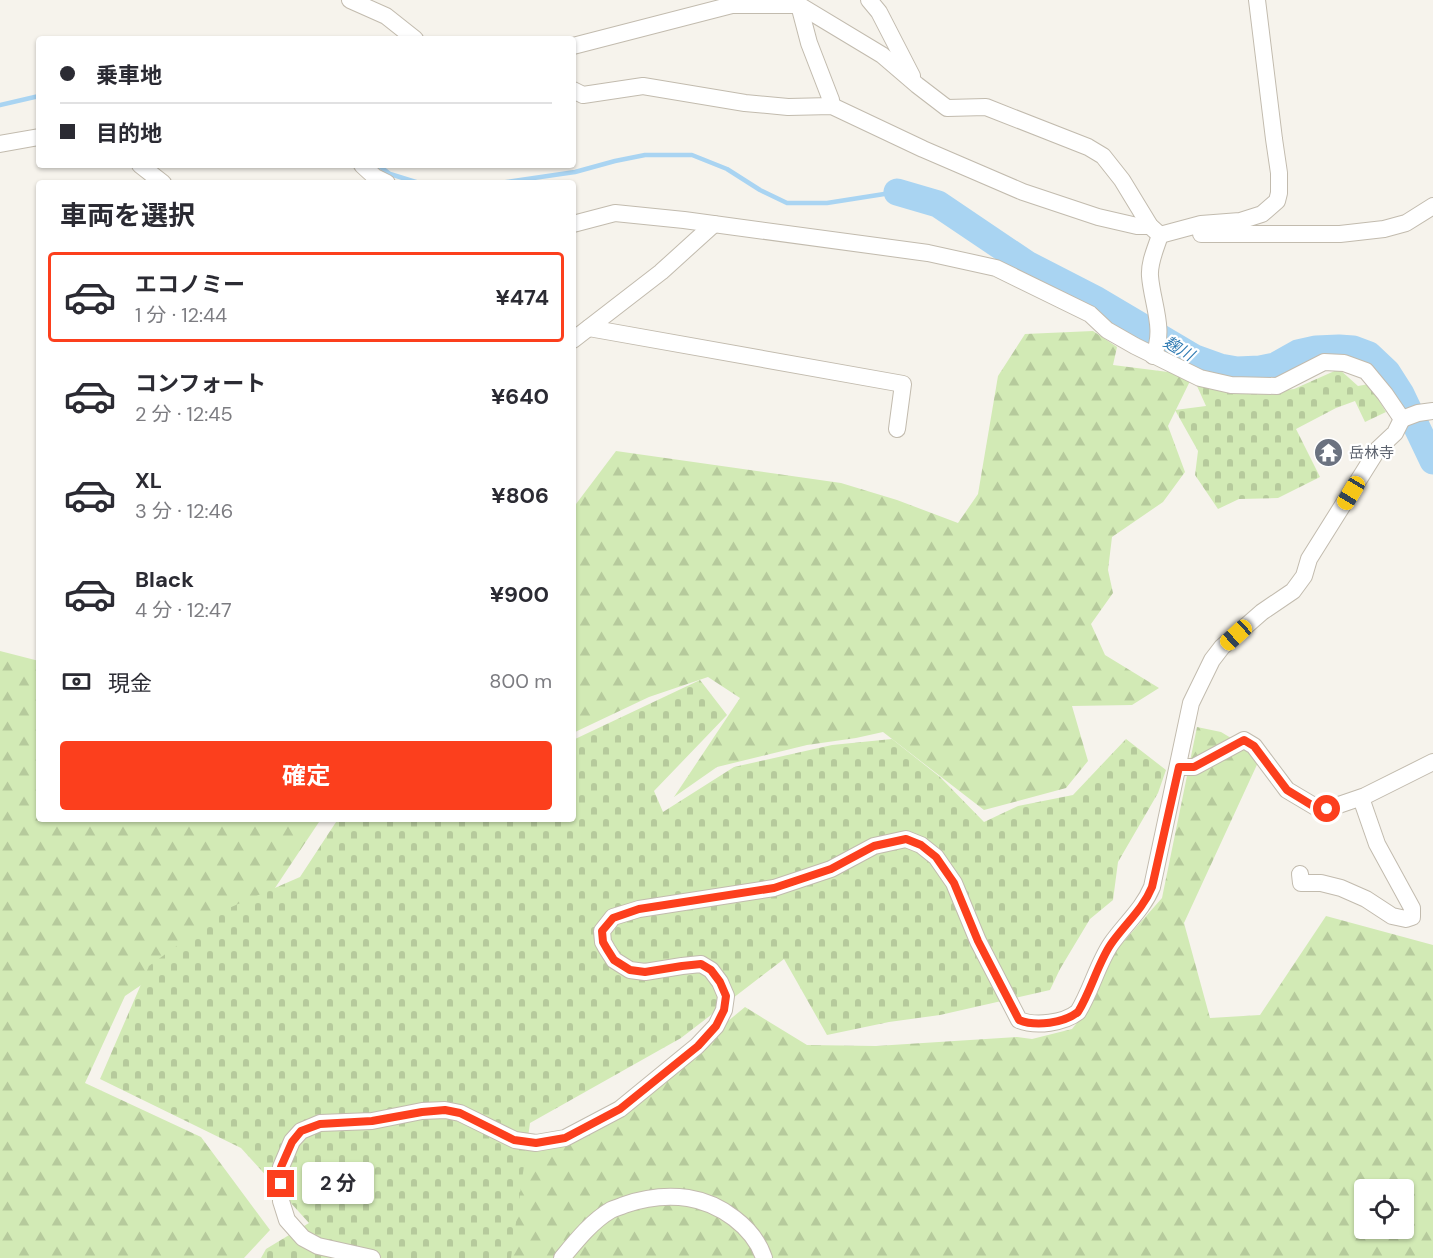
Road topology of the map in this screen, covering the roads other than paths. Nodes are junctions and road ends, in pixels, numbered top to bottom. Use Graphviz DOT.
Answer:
graph roads {
  1 [pos="350,0"];
  2 [pos="869,0"];
  3 [pos="1257,0"];
  4 [pos="761,2"];
  5 [pos="800,5"];
  6 [pos="411,36"];
  7 [pos="576,45"];
  8 [pos="917,85"];
  9 [pos="576,92"];
  10 [pos="832,106"];
  11 [pos="36,138"];
  12 [pos="0,144"];
  13 [pos="144,168"];
  14 [pos="365,168"];
  15 [pos="159,180"];
  16 [pos="381,180"];
  17 [pos="1433,206"];
  18 [pos="576,223"];
  19 [pos="714,224"];
  20 [pos="1184,229"];
  21 [pos="1155,231"];
  22 [pos="589,328"];
  23 [pos="576,338"];
  24 [pos="1155,353"];
  25 [pos="1415,415"];
  26 [pos="897,429"];
  27 [pos="1433,762"];
  28 [pos="1179,767"];
  29 [pos="1361,798"];
  30 [pos="1300,874"];
  31 [pos="372,1258"];
  32 [pos="562,1258"];
  33 [pos="764,1258"];
  1 -- 6 [label="street"];
  2 -- 8 [label="street"];
  3 -- 20 [label="street"];
  4 -- 5 [label="street"];
  4 -- 7 [label="street"];
  5 -- 8 [label="street"];
  5 -- 10 [label="street"];
  8 -- 21 [label="street"];
  9 -- 10 [label="street"];
  10 -- 21 [label="street"];
  11 -- 12 [label="street"];
  13 -- 15 [label="street"];
  14 -- 16 [label="street"];
  17 -- 20 [label="street"];
  18 -- 19 [label="street"];
  19 -- 22 [label="street"];
  19 -- 24 [label="street"];
  20 -- 21 [label="street"];
  21 -- 24 [label="street"];
  22 -- 23 [label="street"];
  22 -- 26 [label="street"];
  24 -- 25 [label="street"];
  25 -- 28 [label="street"];
  27 -- 29 [label="street"];
  28 -- 29 [label="street"];
  28 -- 31 [label="street"];
  29 -- 30 [label="street"];
  32 -- 33 [label="street"];
}
